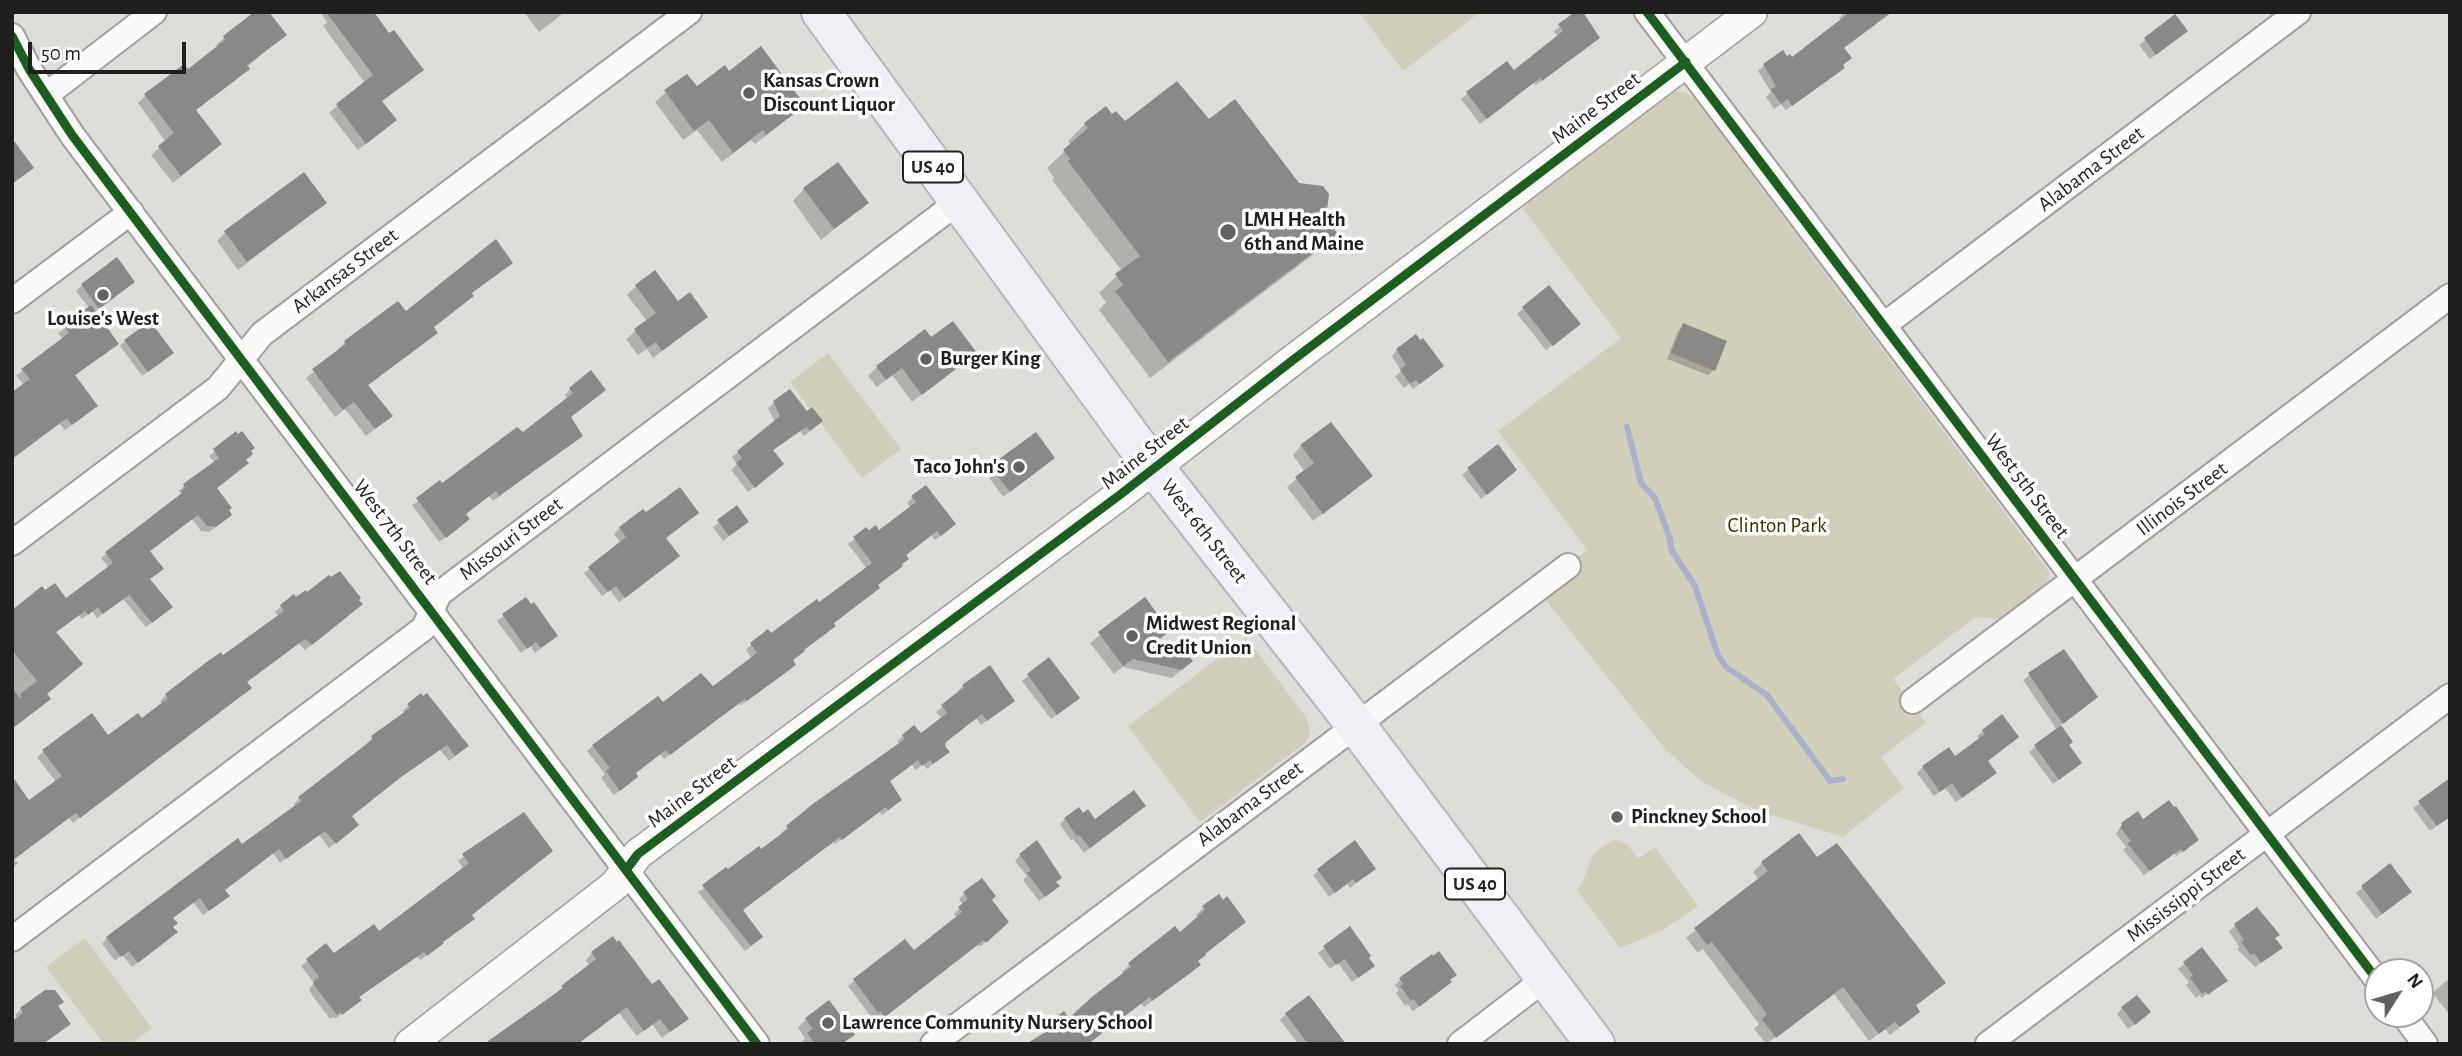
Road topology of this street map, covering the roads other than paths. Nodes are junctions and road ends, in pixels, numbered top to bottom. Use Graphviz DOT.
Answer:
graph roads {
  1 [pos="154,12"];
  2 [pos="689,12"];
  3 [pos="821,12"];
  4 [pos="1647,12"];
  5 [pos="1752,12"];
  6 [pos="2298,12"];
  7 [pos="12,36"];
  8 [pos="1686,62"];
  9 [pos="46,95"];
  10 [pos="958,201"];
  11 [pos="131,212"];
  12 [pos="2450,296"];
  13 [pos="12,301"];
  14 [pos="1884,325"];
  15 [pos="242,359"];
  16 [pos="1154,468"];
  17 [pos="12,542"];
  18 [pos="1567,566"];
  19 [pos="2075,579"];
  20 [pos="432,610"];
  21 [pos="2450,696"];
  22 [pos="1913,701"];
  23 [pos="1356,725"];
  24 [pos="2267,834"];
  25 [pos="626,870"];
  26 [pos="12,939"];
  27 [pos="2364,962"];
  28 [pos="1546,978"];
  29 [pos="2413,1028"];
  30 [pos="410,1044"];
  31 [pos="757,1044"];
  32 [pos="933,1044"];
  33 [pos="1460,1044"];
  34 [pos="1595,1044"];
  35 [pos="1989,1044"];
  36 [pos="2425,1044"];
  1 -- 9 [label="street"];
  2 -- 15 [label="street, Arkansas Street"];
  3 -- 10 [label="highway, West 6th Street / US 40"];
  4 -- 8 [label="street, West 5th Street"];
  5 -- 8 [label="street, Maine Street"];
  6 -- 14 [label="street, Alabama Street"];
  7 -- 9 [label="street, West 7th Street"];
  8 -- 14 [label="street, West 5th Street"];
  8 -- 16 [label="street, Maine Street"];
  9 -- 11 [label="street, West 7th Street"];
  10 -- 16 [label="highway, West 6th Street / US 40"];
  10 -- 20 [label="street, Missouri Street"];
  11 -- 13 [label="street"];
  11 -- 15 [label="street, West 7th Street"];
  12 -- 19 [label="street, Illinois Street"];
  14 -- 19 [label="street, West 5th Street"];
  15 -- 17 [label="street, Arkansas Street"];
  15 -- 20 [label="street, West 7th Street"];
  16 -- 23 [label="highway, West 6th Street / US 40"];
  16 -- 25 [label="street, Maine Street"];
  18 -- 23 [label="street, Alabama Street"];
  19 -- 22 [label="street, Illinois Street"];
  19 -- 24 [label="street, West 5th Street"];
  20 -- 25 [label="street, West 7th Street"];
  20 -- 26 [label="street, Missouri Street"];
  21 -- 24 [label="street, Mississippi Street"];
  23 -- 28 [label="highway, West 6th Street / US 40"];
  23 -- 32 [label="street, Alabama Street"];
  24 -- 27 [label="street, West 5th Street"];
  24 -- 35 [label="street, Mississippi Street"];
  25 -- 30 [label="street, Maine Street"];
  25 -- 31 [label="street, West 7th Street"];
  28 -- 33 [label="street"];
  28 -- 34 [label="highway, West 6th Street / US 40"];
  29 -- 36 [label="street"];
}
